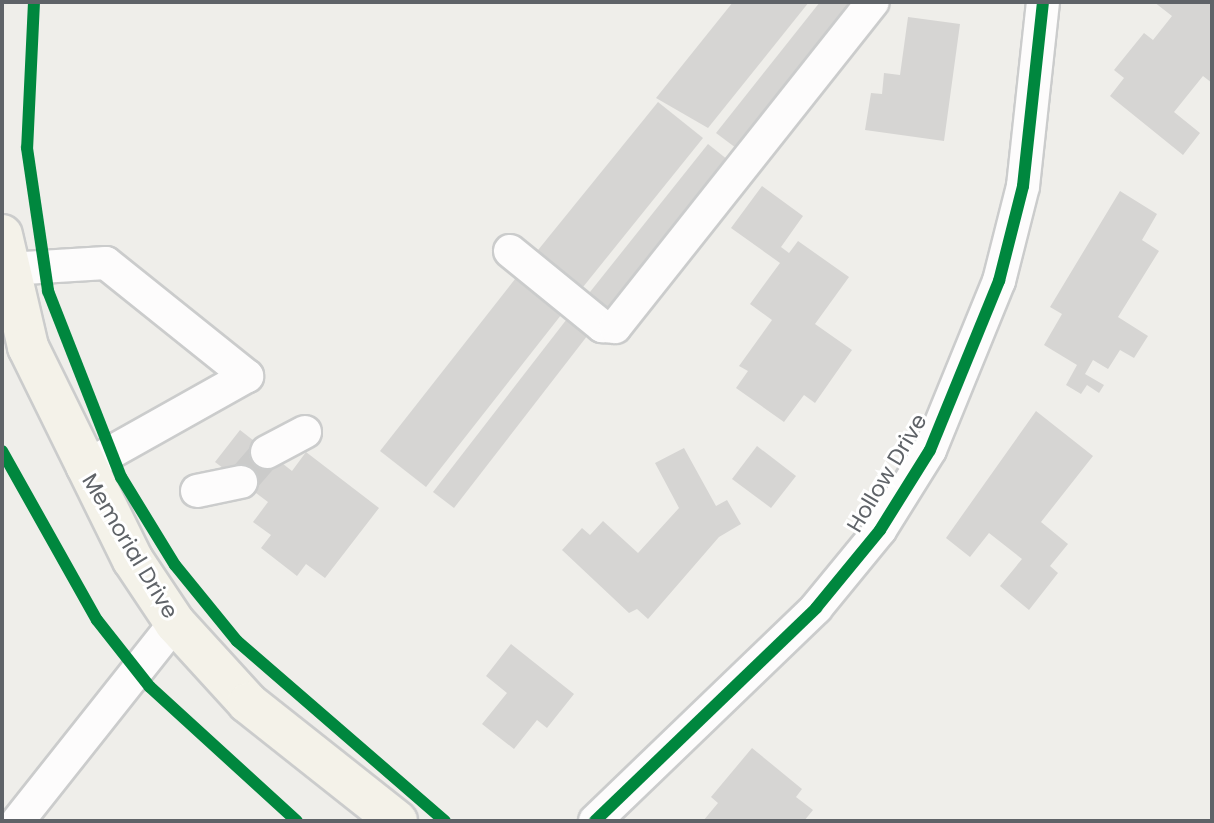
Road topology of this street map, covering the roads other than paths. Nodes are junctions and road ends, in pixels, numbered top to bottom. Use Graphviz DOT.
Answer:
graph roads {
  1 [pos="873,2"];
  2 [pos="1043,2"];
  3 [pos="510,251"];
  4 [pos="4,254"];
  5 [pos="305,432"];
  6 [pos="267,452"];
  7 [pos="83,468"];
  8 [pos="241,482"];
  9 [pos="197,491"];
  10 [pos="175,623"];
  11 [pos="18,821"];
  12 [pos="397,821"];
  13 [pos="595,821"];
  1 -- 3 [label="street"];
  2 -- 13 [label="street, Hollow Drive"];
  4 -- 7 [label="main road, Memorial Drive"];
  4 -- 7 [label="street"];
  5 -- 6 [label="street"];
  7 -- 10 [label="main road, Memorial Drive"];
  8 -- 9 [label="street"];
  10 -- 11 [label="street"];
  10 -- 12 [label="main road, Memorial Drive"];
}
